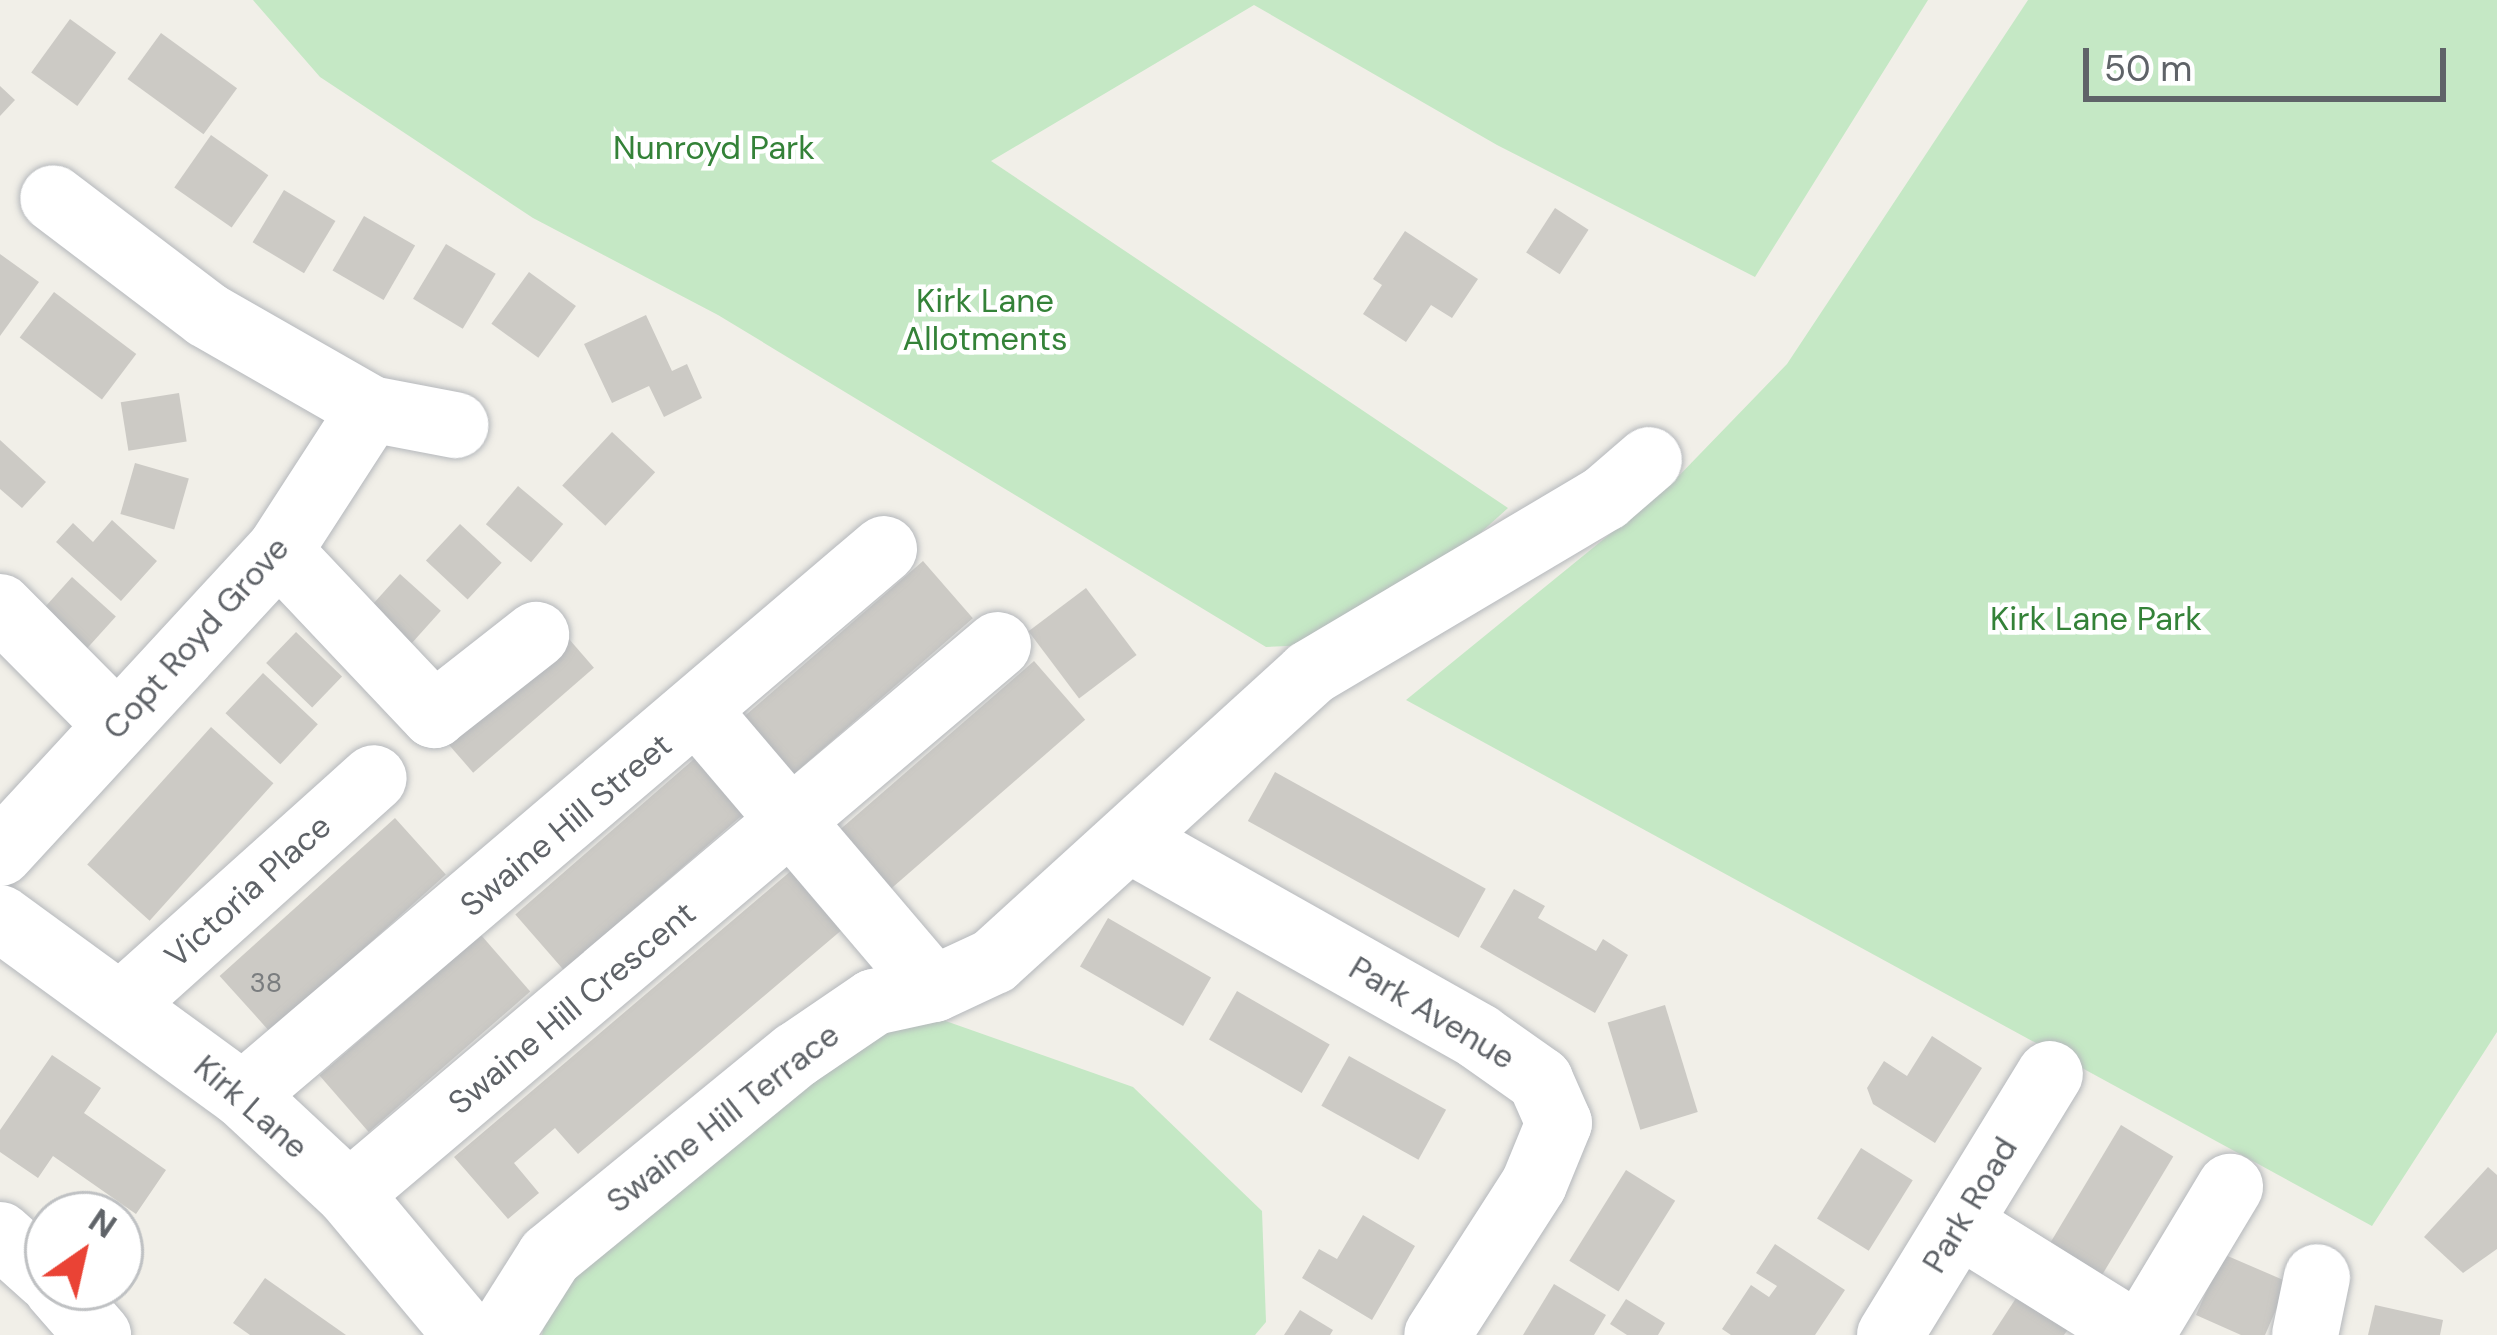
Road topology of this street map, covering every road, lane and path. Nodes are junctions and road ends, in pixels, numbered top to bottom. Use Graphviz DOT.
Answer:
graph roads {
  1 [pos="53,198"];
  2 [pos="371,409"];
  3 [pos="455,424"];
  4 [pos="1648,460"];
  5 [pos="884,549"];
  6 [pos="279,550"];
  7 [pos="0,607"];
  8 [pos="536,635"];
  9 [pos="998,644"];
  10 [pos="699,713"];
  11 [pos="117,725"];
  12 [pos="374,778"];
  13 [pos="795,822"];
  14 [pos="1130,840"];
  15 [pos="0,853"];
  16 [pos="0,918"];
  17 [pos="934,988"];
  18 [pos="122,1004"];
  19 [pos="2050,1074"];
  20 [pos="243,1095"];
  21 [pos="2230,1187"];
  22 [pos="349,1194"];
  23 [pos="1959,1224"];
  24 [pos="0,1235"];
  25 [pos="24,1256"];
  26 [pos="77,1311"];
  27 [pos="98,1335"];
  28 [pos="467,1335"];
  29 [pos="500,1335"];
  30 [pos="1437,1335"];
  31 [pos="1890,1335"];
  32 [pos="2139,1335"];
  1 -- 2 [label="street"];
  2 -- 3 [label="street"];
  2 -- 6 [label="street, Copt Royd Grove"];
  4 -- 14 [label="street, Swaine Hill Terrace"];
  5 -- 10 [label="street, Swaine Hill Street"];
  6 -- 8 [label="street"];
  6 -- 11 [label="street, Copt Royd Grove"];
  7 -- 11 [label="street"];
  9 -- 13 [label="street, Swaine Hill Crescent"];
  10 -- 13 [label="street"];
  10 -- 20 [label="street, Swaine Hill Street"];
  11 -- 15 [label="street, Copt Royd Grove"];
  12 -- 18 [label="street, Victoria Place"];
  13 -- 17 [label="street"];
  13 -- 22 [label="street, Swaine Hill Crescent"];
  14 -- 17 [label="street, Swaine Hill Terrace"];
  14 -- 30 [label="street, Park Avenue"];
  16 -- 18 [label="street, Kirk Lane"];
  17 -- 29 [label="street, Swaine Hill Terrace"];
  18 -- 20 [label="street, Kirk Lane"];
  19 -- 23 [label="street, Park Road"];
  20 -- 22 [label="street, Kirk Lane"];
  21 -- 32 [label="street"];
  22 -- 28 [label="street, Kirk Lane"];
  23 -- 31 [label="street, Park Road"];
  23 -- 32 [label="street"];
  24 -- 25 [label="street"];
  26 -- 27 [label="street"];
}
